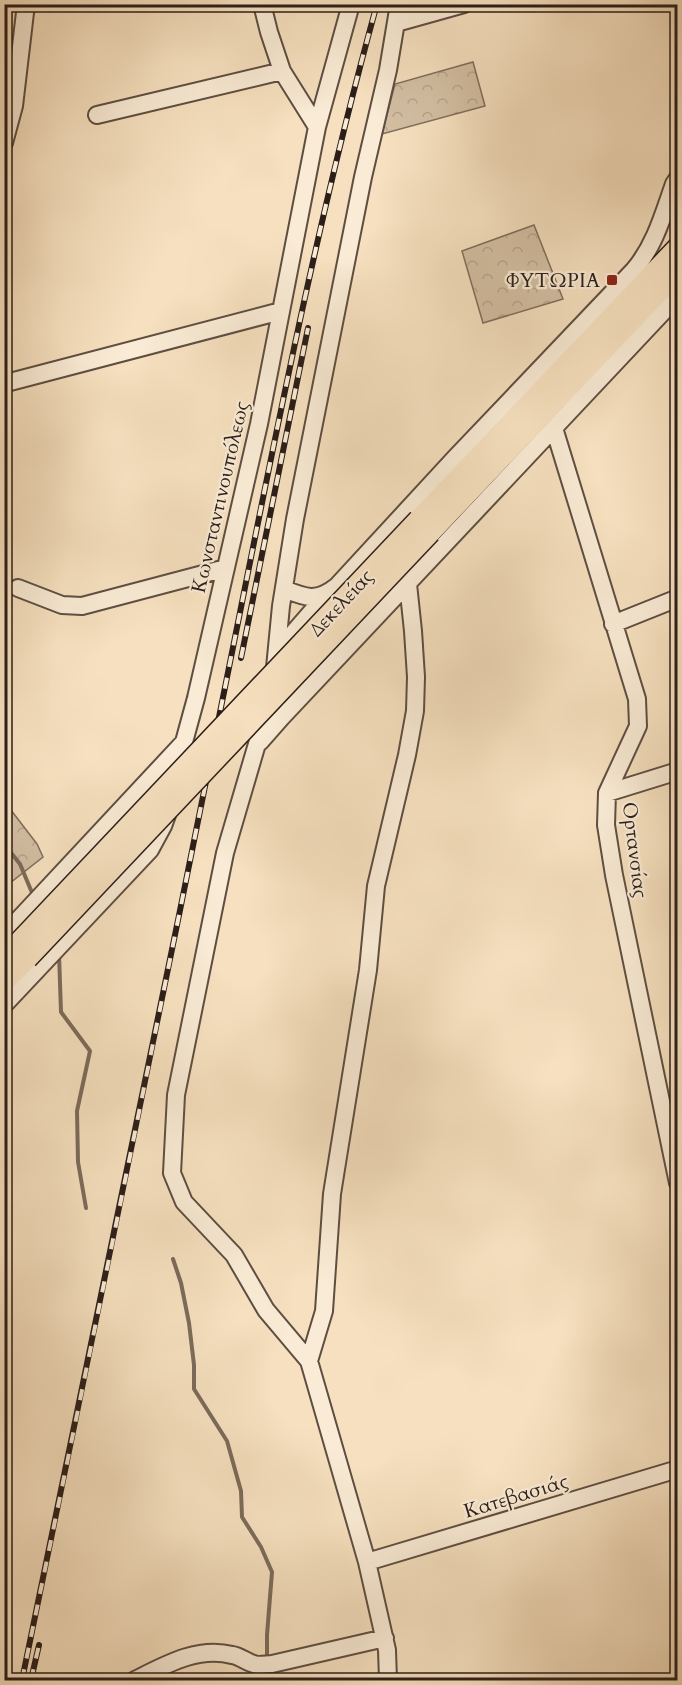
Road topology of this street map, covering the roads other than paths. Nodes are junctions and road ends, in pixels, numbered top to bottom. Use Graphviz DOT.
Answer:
graph roads {
  1 [pos="26,4"];
  2 [pos="262,4"];
  3 [pos="351,4"];
  4 [pos="399,4"];
  5 [pos="464,4"];
  6 [pos="396,23"];
  7 [pos="282,71"];
  8 [pos="97,115"];
  9 [pos="317,128"];
  10 [pos="4,143"];
  11 [pos="678,178"];
  12 [pos="678,248"];
  13 [pos="678,271"];
  14 [pos="678,296"];
  15 [pos="281,311"];
  16 [pos="4,382"];
  17 [pos="554,428"];
  18 [pos="425,526"];
  19 [pos="226,568"];
  20 [pos="408,584"];
  21 [pos="18,588"];
  22 [pos="284,589"];
  23 [pos="327,594"];
  24 [pos="678,598"];
  25 [pos="613,624"];
  26 [pos="276,659"];
  27 [pos="184,742"];
  28 [pos="258,745"];
  29 [pos="678,771"];
  30 [pos="138,793"];
  31 [pos="607,793"];
  32 [pos="172,801"];
  33 [pos="18,953"];
  34 [pos="4,981"];
  35 [pos="4,1005"];
  36 [pos="678,1183"];
  37 [pos="309,1361"];
  38 [pos="678,1469"];
  39 [pos="367,1562"];
  40 [pos="384,1638"];
  41 [pos="135,1680"];
  42 [pos="387,1680"];
  1 -- 10 [label="street"];
  2 -- 7 [label="street"];
  3 -- 9 [label="street, Κωνσταντινουπόλεως"];
  4 -- 6 [label="street"];
  5 -- 6 [label="street"];
  6 -- 22 [label="street"];
  7 -- 8 [label="street"];
  7 -- 9 [label="street"];
  9 -- 15 [label="street, Κωνσταντινουπόλεως"];
  11 -- 23 [label="street"];
  12 -- 18 [label="main road, Δεκελείας"];
  13 -- 18 [label="main road, Δεκελείας"];
  14 -- 17 [label="street"];
  15 -- 16 [label="street"];
  15 -- 19 [label="street, Κωνσταντινουπόλεως"];
  17 -- 20 [label="street"];
  17 -- 25 [label="street, Ορτανσίας"];
  18 -- 33 [label="main road, Δεκελείας, bridge"];
  19 -- 21 [label="street"];
  19 -- 27 [label="street, Κωνσταντινουπόλεως"];
  20 -- 28 [label="street"];
  20 -- 37 [label="street"];
  22 -- 23 [label="street"];
  22 -- 26 [label="street"];
  23 -- 26 [label="street"];
  24 -- 25 [label="street"];
  25 -- 31 [label="street, Ορτανσίας"];
  26 -- 28 [label="street"];
  27 -- 30 [label="street, Κωνσταντινουπόλεως"];
  27 -- 32 [label="street"];
  28 -- 37 [label="street"];
  29 -- 31 [label="street"];
  30 -- 32 [label="street"];
  30 -- 33 [label="street, Κωνσταντινουπόλεως"];
  31 -- 36 [label="street, Ορτανσίας"];
  32 -- 33 [label="street"];
  33 -- 34 [label="main road, Δεκελείας"];
  33 -- 35 [label="street"];
  37 -- 39 [label="street"];
  38 -- 39 [label="street, Κατεβασιάς"];
  39 -- 40 [label="street"];
  40 -- 41 [label="street"];
  40 -- 42 [label="street"];
}
